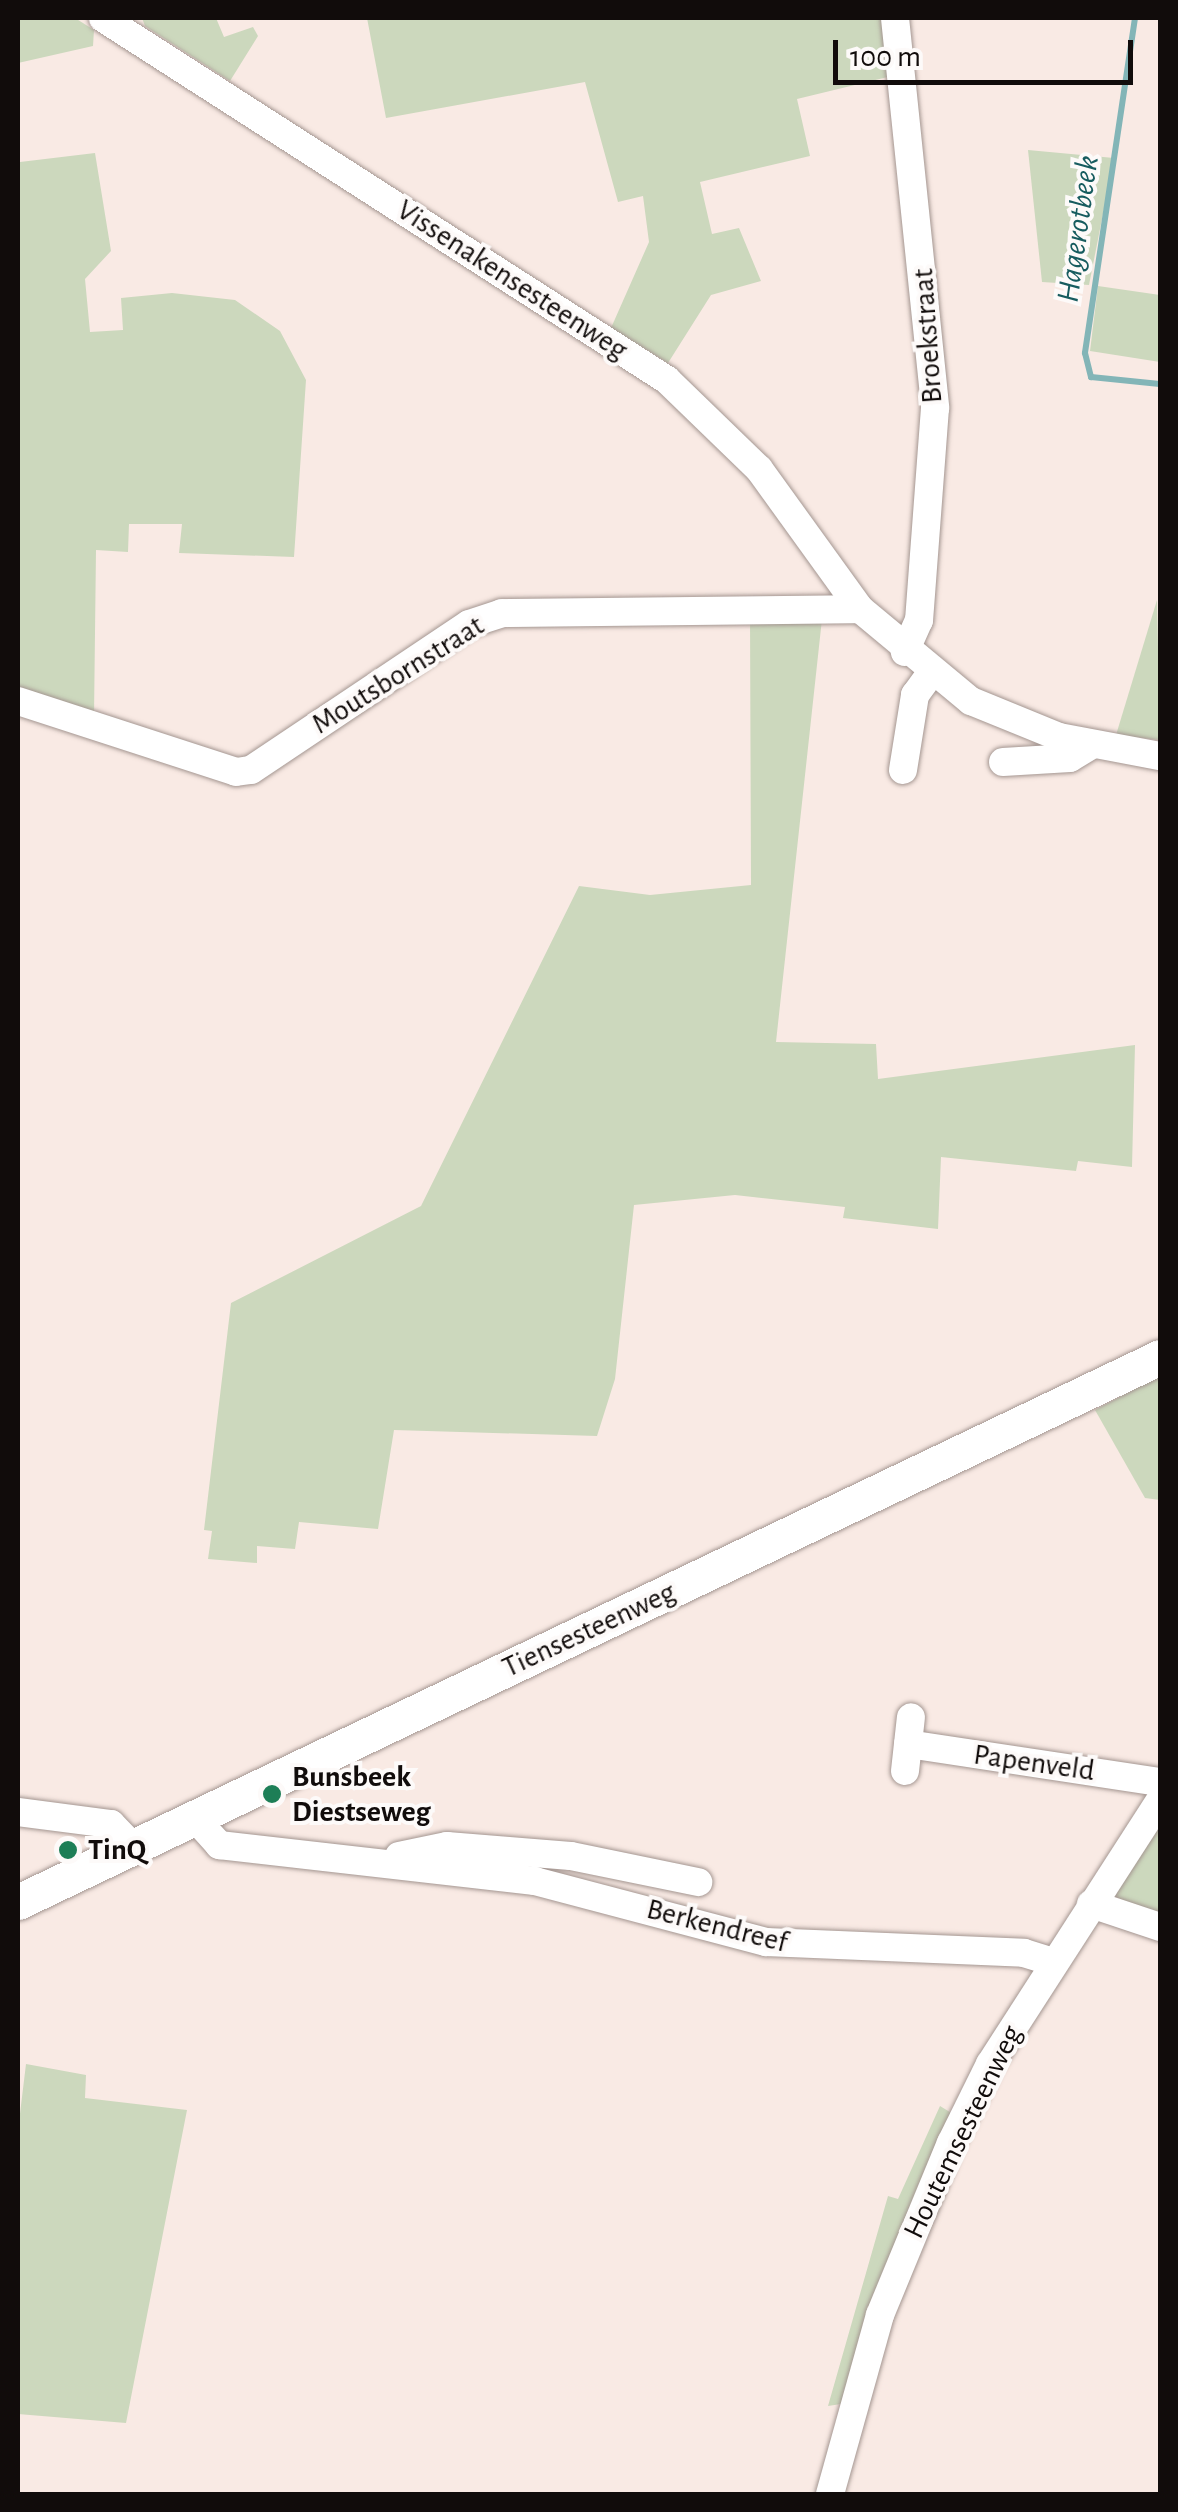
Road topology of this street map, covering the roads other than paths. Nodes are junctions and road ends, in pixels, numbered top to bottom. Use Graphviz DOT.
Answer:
graph roads {
  1 [pos="103,18"];
  2 [pos="895,18"];
  3 [pos="860,609"];
  4 [pos="906,652"];
  5 [pos="930,673"];
  6 [pos="18,701"];
  7 [pos="1092,745"];
  8 [pos="1160,756"];
  9 [pos="1003,762"];
  10 [pos="903,770"];
  11 [pos="1160,1357"];
  12 [pos="908,1744"];
  13 [pos="1160,1782"];
  14 [pos="1160,1800"];
  15 [pos="18,1812"];
  16 [pos="194,1817"];
  17 [pos="133,1847"];
  18 [pos="384,1862"];
  19 [pos="698,1882"];
  20 [pos="18,1902"];
  21 [pos="1091,1904"];
  22 [pos="1160,1926"];
  23 [pos="1053,1962"];
  24 [pos="830,2494"];
  1 -- 3 [label="street, Vissenakensesteenweg"];
  2 -- 4 [label="street, Broekstraat"];
  3 -- 4 [label="street, Vissenakensesteenweg"];
  3 -- 6 [label="street, Moutsbornstraat"];
  4 -- 5 [label="street, Vissenakensesteenweg"];
  5 -- 7 [label="street, Vissenakensesteenweg"];
  5 -- 10 [label="street"];
  7 -- 8 [label="street, Vissenakensesteenweg"];
  7 -- 9 [label="street"];
  11 -- 16 [label="main road, Tiensesteenweg"];
  12 -- 13 [label="street, Papenveld"];
  14 -- 21 [label="street, Houtemsesteenweg"];
  15 -- 17 [label="street"];
  16 -- 17 [label="main road, Tiensesteenweg"];
  16 -- 18 [label="street, Berkendreef"];
  17 -- 20 [label="main road, Tiensesteenweg"];
  18 -- 19 [label="street, Berkendreef"];
  18 -- 23 [label="street, Berkendreef"];
  21 -- 22 [label="street"];
  21 -- 23 [label="street, Houtemsesteenweg"];
  23 -- 24 [label="street, Houtemsesteenweg"];
}
